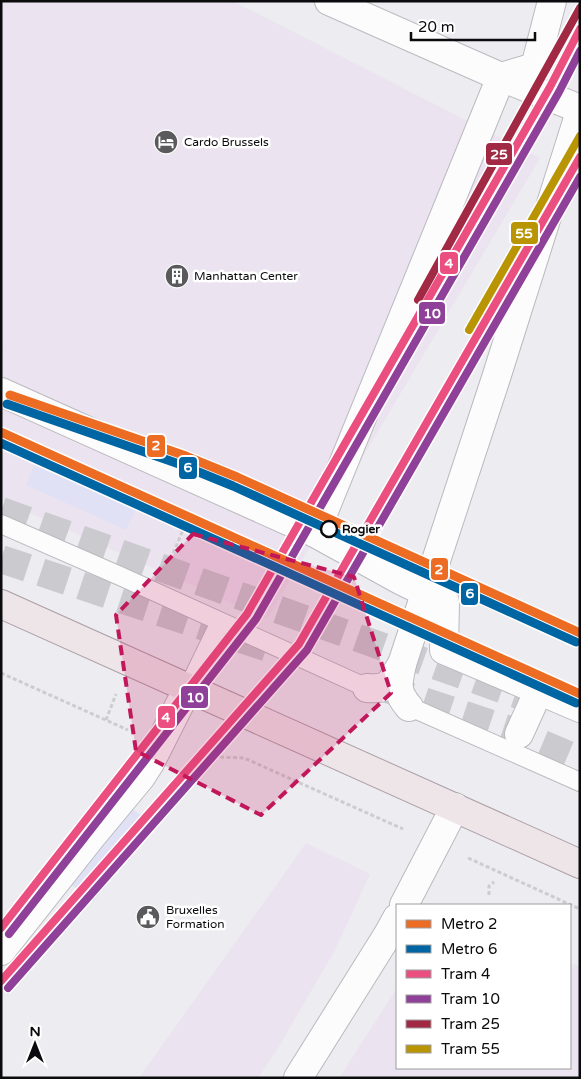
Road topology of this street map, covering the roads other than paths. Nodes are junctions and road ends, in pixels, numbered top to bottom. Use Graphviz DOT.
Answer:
graph roads {
  1 [pos="329,1"];
  2 [pos="552,1"];
  3 [pos="501,77"];
  4 [pos="580,108"];
  5 [pos="580,112"];
  6 [pos="1,392"];
  7 [pos="1,524"];
  8 [pos="315,533"];
  9 [pos="425,592"];
  10 [pos="1,604"];
  11 [pos="220,622"];
  12 [pos="402,664"];
  13 [pos="188,688"];
  14 [pos="367,688"];
  15 [pos="539,690"];
  16 [pos="409,707"];
  17 [pos="580,708"];
  18 [pos="519,734"];
  19 [pos="580,782"];
  20 [pos="455,807"];
  21 [pos="580,864"];
  22 [pos="405,904"];
  23 [pos="396,920"];
  24 [pos="1,951"];
  25 [pos="298,1078"];
  1 -- 3 [label="street"];
  2 -- 3 [label="street"];
  3 -- 4 [label="street"];
  3 -- 8 [label="street"];
  5 -- 9 [label="street"];
  6 -- 8 [label="street"];
  7 -- 11 [label="lane"];
  8 -- 9 [label="street"];
  9 -- 12 [label="street"];
  9 -- 15 [label="street"];
  10 -- 13 [label="main road"];
  11 -- 13 [label="lane"];
  11 -- 14 [label="lane"];
  12 -- 14 [label="street"];
  12 -- 16 [label="street"];
  13 -- 20 [label="main road"];
  13 -- 24 [label="street"];
  14 -- 16 [label="lane"];
  15 -- 17 [label="street"];
  15 -- 18 [label="street"];
  16 -- 19 [label="lane"];
  20 -- 21 [label="main road"];
  20 -- 22 [label="street"];
  23 -- 25 [label="street"];
}
